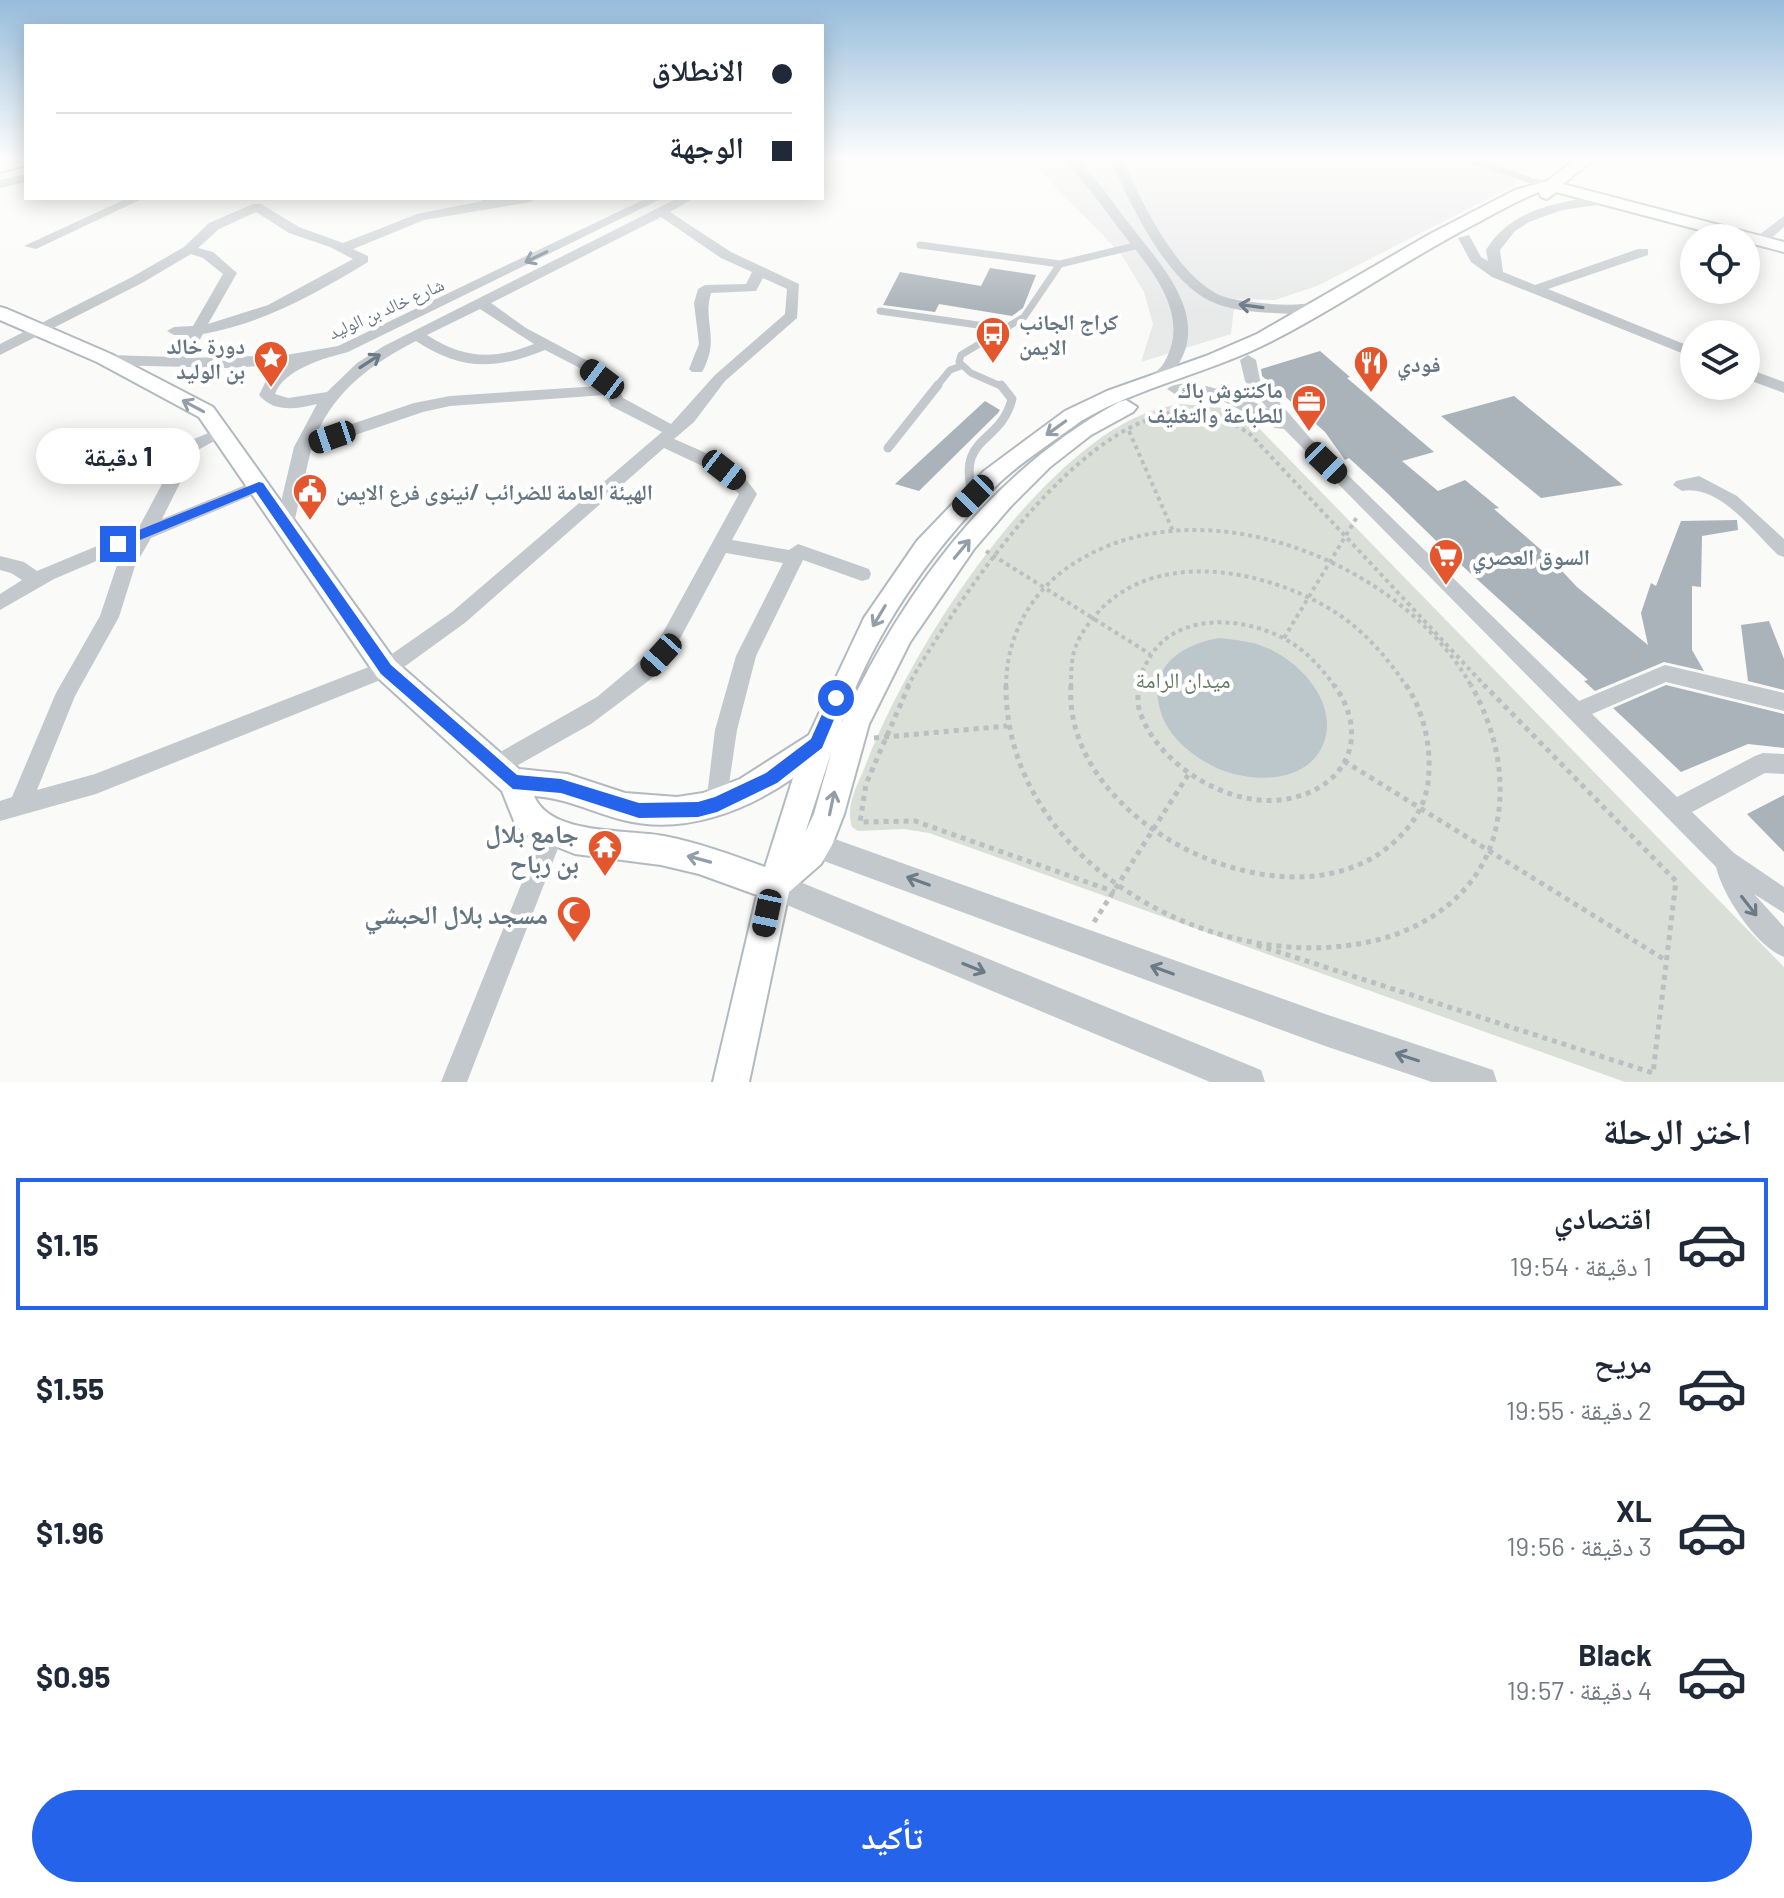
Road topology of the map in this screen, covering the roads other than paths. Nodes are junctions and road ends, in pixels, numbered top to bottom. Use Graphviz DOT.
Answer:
graph roads {
  1 [pos="112,209"];
  2 [pos="251,209"];
  3 [pos="261,209"];
  4 [pos="451,209"];
  5 [pos="649,209"];
  6 [pos="651,209"];
  7 [pos="665,209"];
  8 [pos="1112,209"];
  9 [pos="1145,209"];
  10 [pos="1490,209"];
  11 [pos="1520,209"];
  12 [pos="1552,209"];
  13 [pos="1642,209"];
  14 [pos="1784,220"];
  15 [pos="1696,224"];
  16 [pos="1464,238"];
  17 [pos="1760,241"];
  18 [pos="920,245"];
  19 [pos="1139,245"];
  20 [pos="31,246"];
  21 [pos="1784,247"];
  22 [pos="343,248"];
  23 [pos="189,250"];
  24 [pos="1643,252"];
  25 [pos="1060,264"];
  26 [pos="760,270"];
  27 [pos="1497,274"];
  28 [pos="1533,290"];
  29 [pos="1328,302"];
  30 [pos="481,303"];
  31 [pos="880,311"];
  32 [pos="0,313"];
  33 [pos="38,329"];
  34 [pos="1006,329"];
  35 [pos="174,331"];
  36 [pos="197,332"];
  37 [pos="417,335"];
  38 [pos="546,344"];
  39 [pos="1680,348"];
  40 [pos="0,350"];
  41 [pos="311,357"];
  42 [pos="109,360"];
  43 [pos="1248,360"];
  44 [pos="180,361"];
  45 [pos="961,366"];
  46 [pos="697,369"];
  47 [pos="1760,379"];
  48 [pos="1148,384"];
  49 [pos="1784,388"];
  50 [pos="1175,389"];
  51 [pos="612,390"];
  52 [pos="330,396"];
  53 [pos="221,433"];
  54 [pos="667,436"];
  55 [pos="1305,443"];
  56 [pos="302,447"];
  57 [pos="888,448"];
  58 [pos="1682,485"];
  59 [pos="259,486"];
  60 [pos="973,496"];
  61 [pos="285,523"];
  62 [pos="144,534"];
  63 [pos="721,545"];
  64 [pos="1784,550"];
  65 [pos="794,558"];
  66 [pos="0,563"];
  67 [pos="862,574"];
  68 [pos="35,580"];
  69 [pos="0,603"];
  70 [pos="386,669"];
  71 [pos="1784,702"];
  72 [pos="1577,711"];
  73 [pos="817,743"];
  74 [pos="1784,764"];
  75 [pos="504,774"];
  76 [pos="21,803"];
  77 [pos="717,804"];
  78 [pos="1675,809"];
  79 [pos="0,811"];
  80 [pos="553,833"];
  81 [pos="786,834"];
  82 [pos="818,846"];
  83 [pos="1726,861"];
  84 [pos="773,885"];
  85 [pos="1784,901"];
  86 [pos="1784,945"];
  87 [pos="454,1082"];
  88 [pos="731,1082"];
  89 [pos="1249,1082"];
  90 [pos="1481,1082"];
  1 -- 20 [label="street"];
  2 -- 23 [label="street"];
  3 -- 22 [label="street"];
  4 -- 22 [label="street"];
  5 -- 41 [label="street, شارع خالد بن الوليد, one-way"];
  6 -- 30 [label="street"];
  7 -- 26 [label="street"];
  8 -- 19 [label="street"];
  29 -- 9 [label="street, one-way"];
  10 -- 29 [label="main road"];
  11 -- 16 [label="main road"];
  12 -- 27 [label="street"];
  13 -- 15 [label="main road"];
  14 -- 17 [label="street"];
  16 -- 27 [label="street"];
  16 -- 43 [label="main road"];
  17 -- 21 [label="main road"];
  18 -- 25 [label="lane"];
  19 -- 25 [label="lane"];
  19 -- 48 [label="street"];
  22 -- 36 [label="street"];
  23 -- 33 [label="street"];
  23 -- 36 [label="street"];
  24 -- 28 [label="street"];
  25 -- 34 [label="lane"];
  26 -- 46 [label="street"];
  26 -- 54 [label="street"];
  27 -- 28 [label="street"];
  28 -- 39 [label="street"];
  29 -- 48 [label="main road"];
  30 -- 37 [label="street"];
  30 -- 38 [label="street"];
  31 -- 34 [label="lane"];
  32 -- 33 [label="main road"];
  33 -- 40 [label="street"];
  33 -- 42 [label="main road"];
  34 -- 45 [label="lane"];
  35 -- 36 [label="street"];
  36 -- 44 [label="street"];
  37 -- 38 [label="street"];
  52 -- 37 [label="street, one-way"];
  38 -- 51 [label="street"];
  41 -- 44 [label="street, شارع خالد بن الوليد"];
  41 -- 52 [label="street"];
  42 -- 44 [label="street, شارع خالد بن الوليد"];
  53 -- 42 [label="main road, one-way"];
  43 -- 50 [label="main road"];
  43 -- 55 [label="street"];
  45 -- 57 [label="lane"];
  45 -- 60 [label="lane"];
  47 -- 49 [label="street"];
  48 -- 60 [label="main road, one-way"];
  50 -- 55 [label="street"];
  82 -- 50 [label="main road, one-way"];
  51 -- 54 [label="street"];
  51 -- 56 [label="street"];
  52 -- 56 [label="street"];
  53 -- 59 [label="main road"];
  53 -- 62 [label="street"];
  54 -- 63 [label="street"];
  54 -- 70 [label="street"];
  55 -- 72 [label="street"];
  56 -- 61 [label="street"];
  58 -- 64 [label="street"];
  59 -- 61 [label="main road"];
  59 -- 62 [label="street"];
  60 -- 73 [label="main road, one-way"];
  61 -- 70 [label="main road"];
  62 -- 68 [label="street"];
  62 -- 76 [label="street"];
  63 -- 65 [label="street"];
  63 -- 75 [label="street"];
  65 -- 67 [label="street"];
  65 -- 77 [label="street"];
  66 -- 68 [label="street"];
  68 -- 69 [label="street"];
  70 -- 75 [label="main road"];
  70 -- 76 [label="street"];
  71 -- 72 [label="street"];
  72 -- 78 [label="street"];
  73 -- 77 [label="main road"];
  73 -- 81 [label="main road"];
  74 -- 78 [label="street"];
  75 -- 77 [label="main road"];
  75 -- 80 [label="main road"];
  76 -- 79 [label="street"];
  78 -- 83 [label="street"];
  84 -- 80 [label="main road, one-way"];
  80 -- 87 [label="street"];
  81 -- 82 [label="street"];
  81 -- 84 [label="main road"];
  82 -- 84 [label="main road"];
  90 -- 82 [label="street, one-way"];
  83 -- 85 [label="street"];
  83 -- 86 [label="street, one-way"];
  84 -- 88 [label="main road"];
  84 -- 89 [label="street, one-way"];
}
